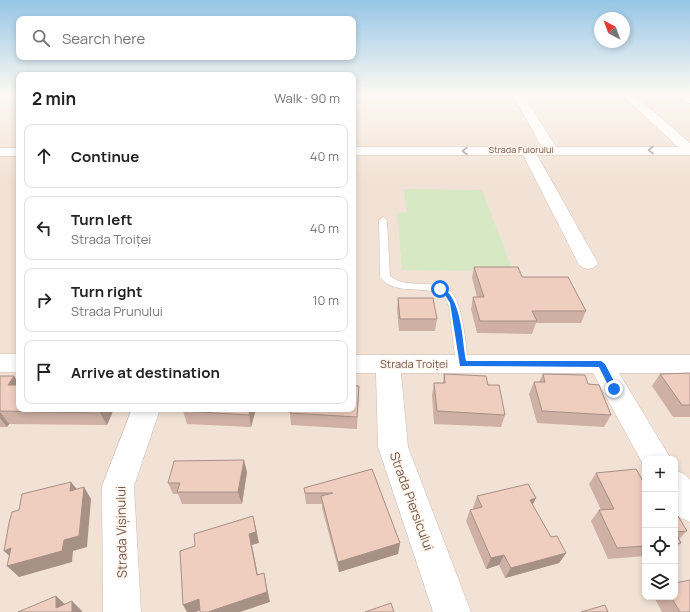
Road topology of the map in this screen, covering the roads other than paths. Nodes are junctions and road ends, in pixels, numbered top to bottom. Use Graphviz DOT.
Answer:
graph roads {
  1 [pos="534,123"];
  2 [pos="659,123"];
  3 [pos="528,150"];
  4 [pos="551,150"];
  5 [pos="690,150"];
  6 [pos="356,151"];
  7 [pos="0,152"];
  8 [pos="16,152"];
  9 [pos="383,220"];
  10 [pos="588,263"];
  11 [pos="0,363"];
  12 [pos="16,363"];
  13 [pos="356,364"];
  14 [pos="388,364"];
  15 [pos="462,364"];
  16 [pos="601,364"];
  17 [pos="690,364"];
  18 [pos="145,412"];
  19 [pos="654,456"];
  20 [pos="678,489"];
  21 [pos="690,506"];
  22 [pos="122,612"];
  23 [pos="452,612"];
  1 -- 4 [label="street"];
  2 -- 5 [label="street"];
  3 -- 4 [label="street, Strada Fuiorului"];
  3 -- 6 [label="street, Strada Fuiorului, one-way"];
  3 -- 10 [label="street"];
  5 -- 4 [label="street, Strada Fuiorului, one-way"];
  7 -- 8 [label="street"];
  9 -- 15 [label="lane"];
  11 -- 12 [label="street"];
  13 -- 14 [label="street, Strada Troiței"];
  14 -- 15 [label="street, Strada Troiței"];
  14 -- 23 [label="street, Strada Piersicului"];
  15 -- 16 [label="street, Strada Troiței"];
  16 -- 17 [label="street, Strada Troiței"];
  16 -- 19 [label="street"];
  18 -- 22 [label="street, Strada Vișinului"];
  20 -- 21 [label="street"];
}
